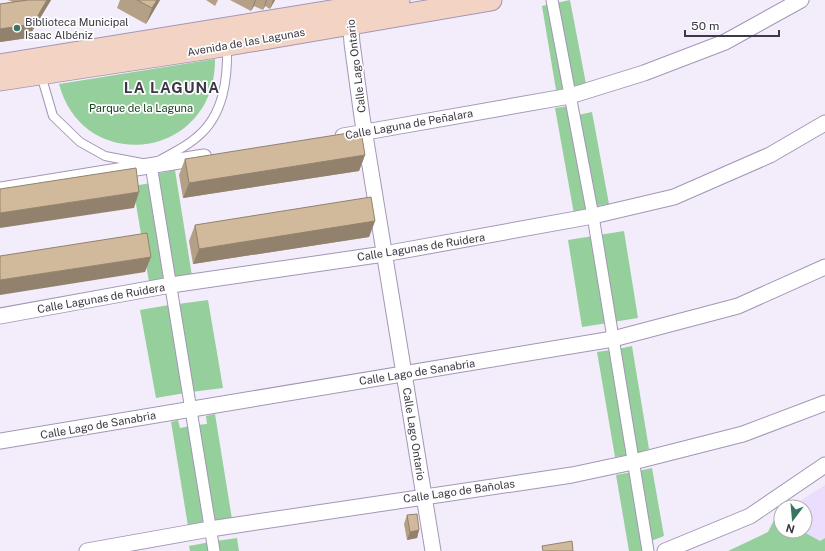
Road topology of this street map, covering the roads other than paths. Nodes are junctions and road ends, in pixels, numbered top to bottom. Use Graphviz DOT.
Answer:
graph roads {
  1 [pos="399,0"];
  2 [pos="491,0"];
  3 [pos="552,0"];
  4 [pos="801,0"];
  5 [pos="351,11"];
  6 [pos="227,45"];
  7 [pos="0,65"];
  8 [pos="39,66"];
  9 [pos="0,80"];
  10 [pos="570,96"];
  11 [pos="825,123"];
  12 [pos="365,132"];
  13 [pos="327,139"];
  14 [pos="221,154"];
  15 [pos="151,165"];
  16 [pos="0,190"];
  17 [pos="593,216"];
  18 [pos="384,254"];
  19 [pos="825,267"];
  20 [pos="171,285"];
  21 [pos="0,316"];
  22 [pos="613,339"];
  23 [pos="404,374"];
  24 [pos="825,403"];
  25 [pos="191,409"];
  26 [pos="0,441"];
  27 [pos="633,462"];
  28 [pos="825,465"];
  29 [pos="424,496"];
  30 [pos="210,529"];
  31 [pos="87,551"];
  32 [pos="214,551"];
  33 [pos="433,551"];
  34 [pos="648,551"];
  35 [pos="665,551"];
  1 -- 5 [label="main road, Avenida de las Lagunas"];
  2 -- 5 [label="main road, Avenida de las Lagunas"];
  3 -- 10 [label="street"];
  4 -- 10 [label="street, Calle Laguna de Peñalara"];
  5 -- 6 [label="main road, Avenida de las Lagunas"];
  5 -- 8 [label="main road, Avenida de las Lagunas"];
  5 -- 12 [label="street, Calle Lago Ontario"];
  6 -- 8 [label="main road, Avenida de las Lagunas"];
  6 -- 15 [label="lane"];
  7 -- 8 [label="main road, Avenida de las Lagunas"];
  8 -- 9 [label="main road, Avenida de las Lagunas"];
  8 -- 15 [label="lane"];
  10 -- 12 [label="street, Calle Laguna de Peñalara"];
  10 -- 17 [label="street"];
  11 -- 17 [label="street, Calle Lagunas de Ruidera"];
  12 -- 13 [label="street, Calle Laguna de Peñalara"];
  12 -- 18 [label="street, Calle Lago Ontario"];
  14 -- 15 [label="street"];
  15 -- 16 [label="street"];
  15 -- 20 [label="street"];
  17 -- 18 [label="street, Calle Lagunas de Ruidera"];
  17 -- 22 [label="street"];
  18 -- 20 [label="street, Calle Lagunas de Ruidera"];
  18 -- 23 [label="street, Calle Lago Ontario"];
  19 -- 22 [label="street, Calle Lago de Sanabria"];
  20 -- 21 [label="street, Calle Lagunas de Ruidera"];
  20 -- 25 [label="street"];
  22 -- 23 [label="street, Calle Lago de Sanabria"];
  22 -- 27 [label="street"];
  23 -- 25 [label="street, Calle Lago de Sanabria"];
  23 -- 29 [label="street, Calle Lago Ontario"];
  24 -- 27 [label="street, Calle Lago de Bañolas"];
  25 -- 26 [label="street, Calle Lago de Sanabria"];
  25 -- 30 [label="street"];
  27 -- 29 [label="street, Calle Lago de Bañolas"];
  27 -- 34 [label="street"];
  28 -- 35 [label="street"];
  29 -- 30 [label="street, Calle Lago de Bañolas"];
  29 -- 33 [label="street, Calle Lago Ontario"];
  30 -- 31 [label="street, Calle Lago de Bañolas"];
  30 -- 32 [label="street"];
}
